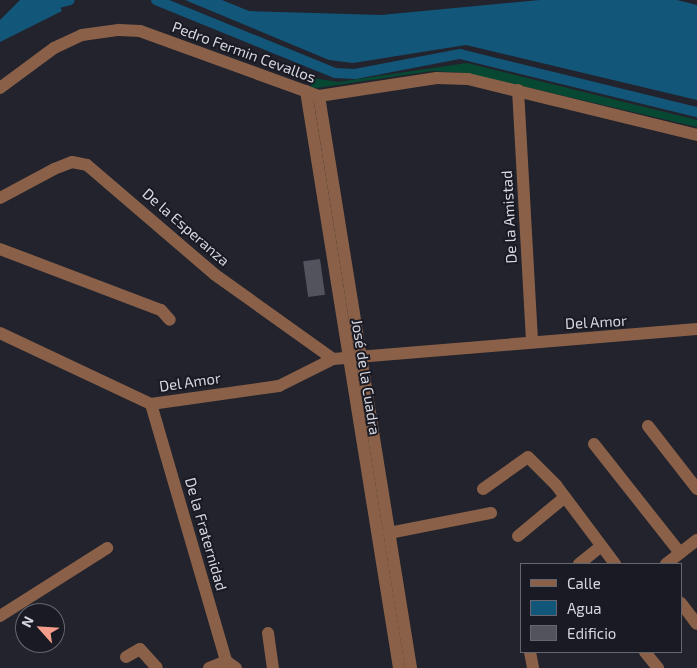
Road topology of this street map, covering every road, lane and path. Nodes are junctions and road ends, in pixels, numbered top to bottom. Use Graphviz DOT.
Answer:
graph roads {
  1 [pos="0,88"];
  2 [pos="306,90"];
  3 [pos="518,90"];
  4 [pos="319,96"];
  5 [pos="697,135"];
  6 [pos="0,198"];
  7 [pos="340,229"];
  8 [pos="326,232"];
  9 [pos="0,249"];
  10 [pos="170,320"];
  11 [pos="697,329"];
  12 [pos="0,333"];
  13 [pos="532,342"];
  14 [pos="333,359"];
  15 [pos="353,359"];
  16 [pos="151,404"];
  17 [pos="648,426"];
  18 [pos="594,444"];
  19 [pos="697,488"];
  20 [pos="483,489"];
  21 [pos="382,493"];
  22 [pos="368,496"];
  23 [pos="565,497"];
  24 [pos="490,514"];
  25 [pos="389,533"];
  26 [pos="518,536"];
  27 [pos="697,540"];
  28 [pos="601,546"];
  29 [pos="107,548"];
  30 [pos="680,553"];
  31 [pos="580,563"];
  32 [pos="614,563"];
  33 [pos="667,563"];
  34 [pos="682,605"];
  35 [pos="0,616"];
  36 [pos="397,617"];
  37 [pos="697,624"];
  38 [pos="268,633"];
  39 [pos="530,653"];
  40 [pos="646,653"];
  41 [pos="126,657"];
  42 [pos="231,664"];
  43 [pos="157,668"];
  44 [pos="209,668"];
  45 [pos="272,668"];
  46 [pos="399,668"];
  47 [pos="411,668"];
  48 [pos="533,668"];
  49 [pos="658,668"];
  1 -- 2 [label="street, Pedro Fermin Cevallos"];
  2 -- 4 [label="street, Pedro Fermin Cevallos"];
  2 -- 8 [label="street, José de la Cuadra"];
  3 -- 4 [label="street, Pedro Fermin Cevallos"];
  3 -- 5 [label="street, Pedro Fermin Cevallos"];
  3 -- 13 [label="street, De la Amistad"];
  4 -- 7 [label="street, José de la Cuadra"];
  6 -- 14 [label="street, De la Esperanza"];
  7 -- 8 [label="street"];
  7 -- 15 [label="street, José de la Cuadra"];
  8 -- 15 [label="street, José de la Cuadra"];
  9 -- 10 [label="street"];
  11 -- 13 [label="street, Del Amor"];
  12 -- 16 [label="street, Del Amor"];
  13 -- 15 [label="street, Del Amor"];
  14 -- 15 [label="street"];
  14 -- 16 [label="street, Del Amor"];
  15 -- 21 [label="street, José de la Cuadra"];
  15 -- 22 [label="street, José de la Cuadra"];
  16 -- 42 [label="street, De la Fraternidad"];
  17 -- 19 [label="street"];
  18 -- 30 [label="street"];
  20 -- 23 [label="street"];
  21 -- 22 [label="street"];
  21 -- 25 [label="street, José de la Cuadra"];
  22 -- 36 [label="street, José de la Cuadra"];
  23 -- 26 [label="street"];
  23 -- 28 [label="street"];
  24 -- 25 [label="street"];
  25 -- 36 [label="street, José de la Cuadra"];
  27 -- 30 [label="street"];
  28 -- 31 [label="street"];
  28 -- 32 [label="street"];
  29 -- 35 [label="street"];
  30 -- 33 [label="street"];
  34 -- 37 [label="street"];
  36 -- 46 [label="street, José de la Cuadra"];
  36 -- 47 [label="street, José de la Cuadra"];
  38 -- 45 [label="street"];
  39 -- 48 [label="street"];
  40 -- 49 [label="street"];
  41 -- 43 [label="street"];
  42 -- 44 [label="street"];
}
